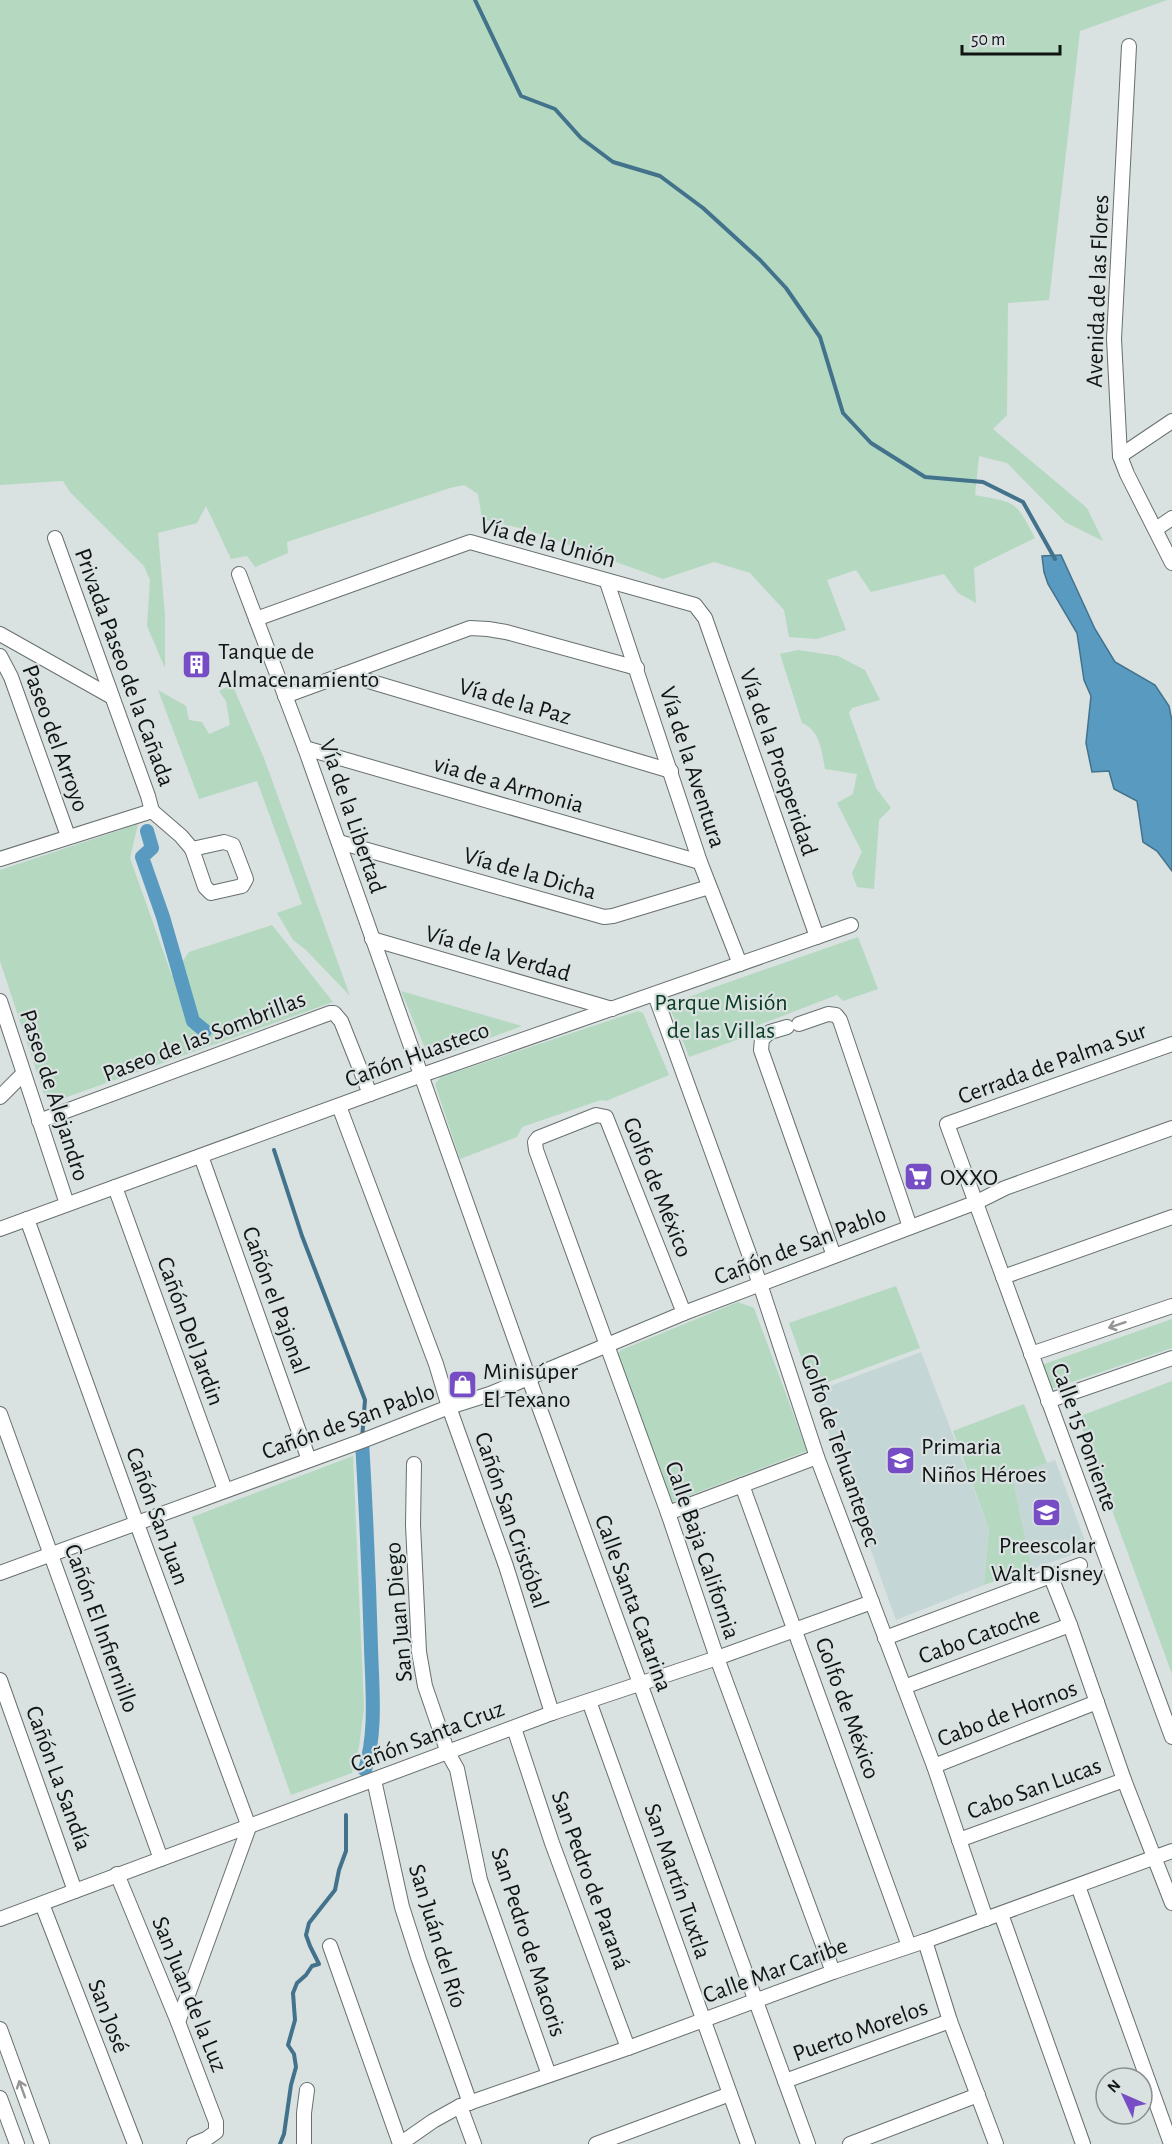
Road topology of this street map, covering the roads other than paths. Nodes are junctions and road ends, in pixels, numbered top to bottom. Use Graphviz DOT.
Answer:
graph roads {
  1 [pos="1129,45"];
  2 [pos="1172,421"];
  3 [pos="1120,456"];
  4 [pos="1172,518"];
  5 [pos="1156,529"];
  6 [pos="55,538"];
  7 [pos="1172,563"];
  8 [pos="238,574"];
  9 [pos="607,582"];
  10 [pos="695,605"];
  11 [pos="256,619"];
  12 [pos="0,634"];
  13 [pos="0,656"];
  14 [pos="637,669"];
  15 [pos="345,674"];
  16 [pos="285,696"];
  17 [pos="112,697"];
  18 [pos="305,748"];
  19 [pos="672,771"];
  20 [pos="152,811"];
  21 [pos="68,836"];
  22 [pos="339,842"];
  23 [pos="192,849"];
  24 [pos="0,859"];
  25 [pos="700,862"];
  26 [pos="709,887"];
  27 [pos="851,925"];
  28 [pos="817,937"];
  29 [pos="372,939"];
  30 [pos="740,964"];
  31 [pos="655,995"];
  32 [pos="0,1000"];
  33 [pos="612,1009"];
  34 [pos="1172,1044"];
  35 [pos="23,1074"];
  36 [pos="422,1076"];
  37 [pos="370,1094"];
  38 [pos="0,1097"];
  39 [pos="339,1106"];
  40 [pos="39,1121"];
  41 [pos="947,1124"];
  42 [pos="1172,1128"];
  43 [pos="536,1142"];
  44 [pos="201,1156"];
  45 [pos="115,1187"];
  46 [pos="977,1202"];
  47 [pos="67,1204"];
  48 [pos="1172,1217"];
  49 [pos="27,1219"];
  50 [pos="910,1227"];
  51 [pos="0,1229"];
  52 [pos="834,1256"];
  53 [pos="1003,1277"];
  54 [pos="760,1284"];
  55 [pos="1172,1306"];
  56 [pos="684,1313"];
  57 [pos="605,1346"];
  58 [pos="1031,1354"];
  59 [pos="1172,1358"];
  60 [pos="529,1379"];
  61 [pos="1048,1401"];
  62 [pos="449,1407"];
  63 [pos="0,1414"];
  64 [pos="817,1457"];
  65 [pos="309,1460"];
  66 [pos="414,1464"];
  67 [pos="742,1485"];
  68 [pos="225,1490"];
  69 [pos="668,1513"];
  70 [pos="136,1524"];
  71 [pos="51,1554"];
  72 [pos="1080,1566"];
  73 [pos="0,1573"];
  74 [pos="1051,1577"];
  75 [pos="872,1602"];
  76 [pos="1070,1625"];
  77 [pos="796,1629"];
  78 [pos="885,1638"];
  79 [pos="717,1658"];
  80 [pos="0,1680"];
  81 [pos="639,1685"];
  82 [pos="904,1687"];
  83 [pos="589,1701"];
  84 [pos="1097,1702"];
  85 [pos="552,1713"];
  86 [pos="514,1728"];
  87 [pos="1172,1737"];
  88 [pos="448,1753"];
  89 [pos="933,1766"];
  90 [pos="374,1780"];
  91 [pos="1124,1780"];
  92 [pos="249,1827"];
  93 [pos="959,1840"];
  94 [pos="1172,1851"];
  95 [pos="1155,1857"];
  96 [pos="160,1859"];
  97 [pos="117,1875"];
  98 [pos="1078,1886"];
  99 [pos="75,1891"];
  100 [pos="1172,1903"];
  101 [pos="42,1904"];
  102 [pos="1000,1914"];
  103 [pos="0,1919"];
  104 [pos="986,1919"];
  105 [pos="925,1941"];
  106 [pos="330,1946"];
  107 [pos="909,1946"];
  108 [pos="833,1972"];
  109 [pos="755,2002"];
  110 [pos="703,2020"];
  111 [pos="950,2020"];
  112 [pos="178,2022"];
  113 [pos="0,2029"];
  114 [pos="628,2048"];
  115 [pos="549,2075"];
  116 [pos="785,2081"];
  117 [pos="308,2090"];
  118 [pos="730,2094"];
  119 [pos="978,2095"];
  120 [pos="0,2098"];
  121 [pos="465,2105"];
  122 [pos="17,2144"];
  123 [pos="42,2144"];
  124 [pos="135,2144"];
  125 [pos="194,2144"];
  126 [pos="304,2144"];
  127 [pos="400,2144"];
  128 [pos="474,2144"];
  129 [pos="596,2144"];
  130 [pos="748,2144"];
  131 [pos="808,2144"];
  132 [pos="850,2144"];
  133 [pos="996,2144"];
  134 [pos="1083,2144"];
  135 [pos="1172,2144"];
  1 -- 3 [label="street, Avenida de las Flores"];
  2 -- 3 [label="street"];
  3 -- 5 [label="street, Avenida de las Flores"];
  4 -- 5 [label="street"];
  5 -- 7 [label="street, Avenida de las Flores"];
  6 -- 17 [label="street, Privada Paseo de la Cañada"];
  8 -- 11 [label="street, Vía de la Libertad"];
  9 -- 10 [label="street, Vía de la Unión"];
  9 -- 11 [label="street, Vía de la Unión"];
  9 -- 14 [label="street, Vía de la Aventura"];
  10 -- 28 [label="street, Vía de la Prosperidad"];
  11 -- 16 [label="street, Vía de la Libertad"];
  12 -- 17 [label="street"];
  13 -- 21 [label="street, Paseo del Arroyo"];
  14 -- 15 [label="street"];
  14 -- 19 [label="street, Vía de la Aventura"];
  15 -- 16 [label="street"];
  15 -- 19 [label="street, Vía de la Paz"];
  16 -- 18 [label="street, Vía de la Libertad"];
  17 -- 20 [label="street, Privada Paseo de la Cañada"];
  18 -- 22 [label="street, Vía de la Libertad"];
  18 -- 25 [label="street, via de a Armonia"];
  19 -- 25 [label="street, Vía de la Aventura"];
  20 -- 21 [label="street"];
  20 -- 23 [label="street"];
  21 -- 24 [label="street"];
  22 -- 26 [label="street, Vía de la Dicha"];
  22 -- 29 [label="street, Vía de la Libertad"];
  25 -- 26 [label="street, Vía de la Aventura"];
  26 -- 30 [label="street, Vía de la Aventura"];
  27 -- 28 [label="street, Cañón Huasteco"];
  28 -- 30 [label="street, Cañón Huasteco"];
  29 -- 33 [label="street, Vía de la Verdad"];
  29 -- 36 [label="street, Vía de la Libertad"];
  30 -- 31 [label="street, Cañón Huasteco"];
  31 -- 33 [label="street, Cañón Huasteco"];
  31 -- 54 [label="street, Golfo de Tehuantepec"];
  32 -- 35 [label="street, Paseo de Alejandro"];
  33 -- 36 [label="street, Cañón Huasteco"];
  34 -- 41 [label="street, Cerrada de Palma Sur"];
  35 -- 38 [label="street"];
  35 -- 40 [label="street, Paseo de Alejandro"];
  36 -- 37 [label="street, Cañón Huasteco"];
  36 -- 60 [label="street, Calle Santa Catarina"];
  37 -- 39 [label="street, Cañón Huasteco"];
  37 -- 40 [label="street, Paseo de las Sombrillas"];
  39 -- 44 [label="street, Cañón Huasteco"];
  39 -- 62 [label="street, Cañón San Cristóbal"];
  40 -- 47 [label="street, Paseo de Alejandro"];
  41 -- 46 [label="street, Calle 15 Poniente"];
  42 -- 46 [label="street, Cañón de San Pablo"];
  43 -- 56 [label="street, Golfo de México"];
  43 -- 57 [label="street, Calle Baja California"];
  44 -- 45 [label="street, Cañón Huasteco"];
  44 -- 65 [label="street, Cañón el Pajonal"];
  45 -- 47 [label="street, Cañón Huasteco"];
  45 -- 68 [label="street, Cañón Del Jardin"];
  46 -- 50 [label="street, Cañón de San Pablo"];
  46 -- 53 [label="street, Calle 15 Poniente"];
  47 -- 49 [label="street, Cañón Huasteco"];
  48 -- 53 [label="street"];
  49 -- 51 [label="street, Cañón Huasteco"];
  49 -- 70 [label="street, Cañón San Juan"];
  50 -- 52 [label="street, Cañón de San Pablo"];
  50 -- 52 [label="street"];
  52 -- 54 [label="street, Cañón de San Pablo"];
  53 -- 58 [label="street, Calle 15 Poniente"];
  54 -- 56 [label="street, Cañón de San Pablo"];
  54 -- 64 [label="street, Golfo de Tehuantepec"];
  55 -- 58 [label="street, one-way"];
  56 -- 57 [label="street, Cañón de San Pablo"];
  57 -- 60 [label="street, Cañón de San Pablo"];
  57 -- 69 [label="street, Calle Baja California"];
  58 -- 61 [label="street, Calle 15 Poniente"];
  59 -- 61 [label="street"];
  60 -- 62 [label="street, Cañón de San Pablo"];
  60 -- 81 [label="street, Calle Santa Catarina"];
  61 -- 87 [label="street, Calle 15 Poniente"];
  62 -- 65 [label="street, Cañón de San Pablo"];
  62 -- 85 [label="street, Cañón San Cristóbal"];
  63 -- 71 [label="street, Cañón El Infiernillo"];
  64 -- 67 [label="street"];
  64 -- 75 [label="street, Golfo de Tehuantepec"];
  65 -- 68 [label="street, Cañón de San Pablo"];
  66 -- 88 [label="street, San Juan Diego"];
  67 -- 69 [label="street"];
  67 -- 77 [label="street, Golfo de México"];
  68 -- 70 [label="street, Cañón de San Pablo"];
  69 -- 79 [label="street, Calle Baja California"];
  70 -- 71 [label="street, Cañón de San Pablo"];
  70 -- 92 [label="street, Cañón San Juan"];
  71 -- 73 [label="street, Cañón de San Pablo"];
  71 -- 96 [label="street, Cañón El Infiernillo"];
  72 -- 74 [label="street"];
  74 -- 76 [label="street"];
  74 -- 78 [label="street"];
  75 -- 77 [label="street, Cañón Santa Cruz"];
  75 -- 78 [label="street, Golfo de Tehuantepec"];
  76 -- 82 [label="street, Cabo Catoche"];
  76 -- 84 [label="street"];
  77 -- 79 [label="street, Cañón Santa Cruz"];
  77 -- 107 [label="street, Golfo de México"];
  78 -- 82 [label="street, Golfo de Tehuantepec"];
  79 -- 81 [label="street, Cañón Santa Cruz"];
  79 -- 108 [label="street, Calle Baja California"];
  80 -- 99 [label="street, Cañón La Sandía"];
  81 -- 83 [label="street, Cañón Santa Cruz"];
  81 -- 109 [label="street, Calle Santa Catarina"];
  82 -- 89 [label="street, Golfo de Tehuantepec"];
  83 -- 85 [label="street, Cañón Santa Cruz"];
  83 -- 110 [label="street, San Martín Tuxtla"];
  84 -- 89 [label="street, Cabo de Hornos"];
  84 -- 91 [label="street"];
  85 -- 86 [label="street, Cañón Santa Cruz"];
  86 -- 88 [label="street, Cañón Santa Cruz"];
  86 -- 114 [label="street, San Pedro de Paraná"];
  88 -- 90 [label="street, Cañón Santa Cruz"];
  88 -- 115 [label="street, San Pedro de Macoris"];
  89 -- 93 [label="street, Golfo de Tehuantepec"];
  90 -- 92 [label="street, Cañón Santa Cruz"];
  90 -- 121 [label="street, San Juán del Río"];
  91 -- 93 [label="street, Cabo San Lucas"];
  91 -- 95 [label="street"];
  92 -- 96 [label="street, Cañón Santa Cruz"];
  92 -- 112 [label="street"];
  93 -- 104 [label="street, Golfo de Tehuantepec"];
  94 -- 95 [label="street, Calle Mar Caribe"];
  95 -- 98 [label="street, Calle Mar Caribe"];
  95 -- 100 [label="street"];
  96 -- 97 [label="street, Cañón Santa Cruz"];
  97 -- 99 [label="street, Cañón Santa Cruz"];
  97 -- 112 [label="street, San Juan de la Luz"];
  98 -- 102 [label="street, Calle Mar Caribe"];
  98 -- 135 [label="street"];
  99 -- 101 [label="street, Cañón Santa Cruz"];
  101 -- 103 [label="street, Cañón Santa Cruz"];
  101 -- 124 [label="street, San José"];
  102 -- 104 [label="street, Calle Mar Caribe"];
  102 -- 134 [label="street"];
  104 -- 105 [label="street, Calle Mar Caribe"];
  105 -- 107 [label="street, Calle Mar Caribe"];
  105 -- 111 [label="street"];
  106 -- 127 [label="street"];
  107 -- 108 [label="street, Calle Mar Caribe"];
  108 -- 109 [label="street, Calle Mar Caribe"];
  109 -- 110 [label="street, Calle Mar Caribe"];
  109 -- 116 [label="street, Calle Santa Catarina"];
  110 -- 114 [label="street, Calle Mar Caribe"];
  110 -- 118 [label="street, San Martín Tuxtla"];
  111 -- 116 [label="street, Puerto Morelos"];
  111 -- 119 [label="street"];
  112 -- 125 [label="street, San Juan de la Luz"];
  123 -- 113 [label="street, one-way"];
  114 -- 115 [label="street, Calle Mar Caribe"];
  115 -- 121 [label="street, Calle Mar Caribe"];
  116 -- 131 [label="street, Calle Santa Catarina"];
  117 -- 126 [label="street"];
  118 -- 129 [label="street"];
  118 -- 130 [label="street, San Martín Tuxtla"];
  119 -- 132 [label="street"];
  119 -- 133 [label="street"];
  120 -- 122 [label="street"];
  121 -- 127 [label="street, Calle Mar Caribe"];
  121 -- 128 [label="street, San Juán del Río"];
}
